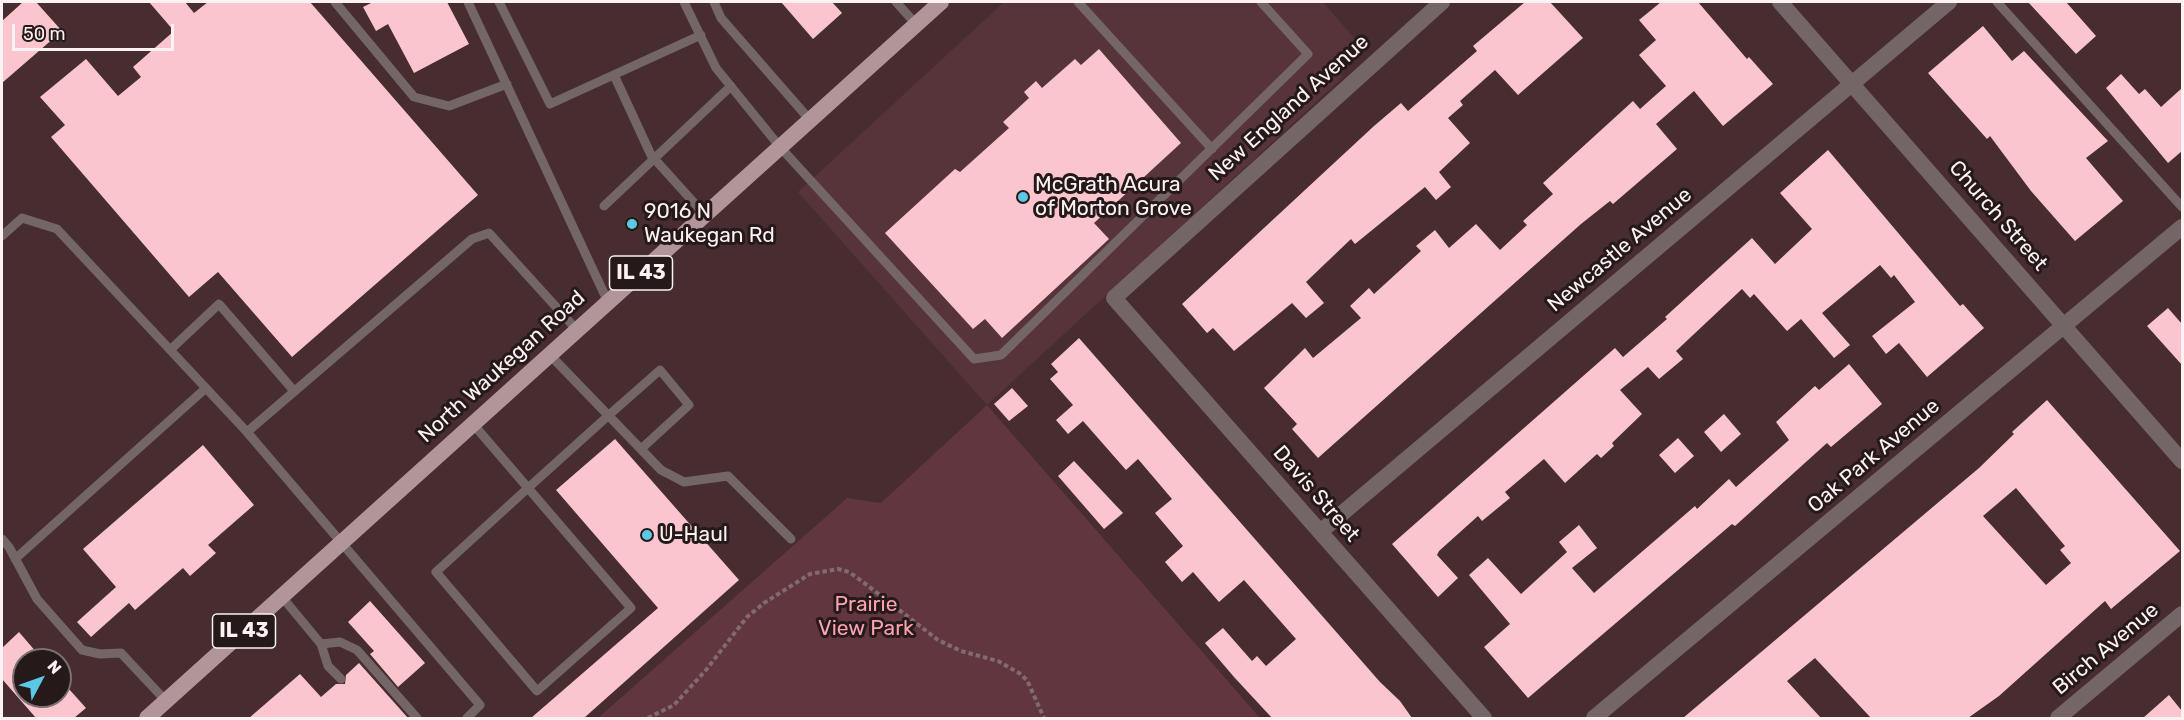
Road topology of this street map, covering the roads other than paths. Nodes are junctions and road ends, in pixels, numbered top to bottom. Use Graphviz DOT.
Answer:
graph roads {
  1 [pos="335,2"];
  2 [pos="468,2"];
  3 [pos="499,2"];
  4 [pos="684,2"];
  5 [pos="714,2"];
  6 [pos="896,2"];
  7 [pos="941,2"];
  8 [pos="1078,2"];
  9 [pos="1261,2"];
  10 [pos="1442,2"];
  11 [pos="1780,2"];
  12 [pos="1949,2"];
  13 [pos="1997,2"];
  14 [pos="916,24"];
  15 [pos="701,35"];
  16 [pos="614,75"];
  17 [pos="507,84"];
  18 [pos="1852,84"];
  19 [pos="731,86"];
  20 [pos="810,120"];
  21 [pos="780,147"];
  22 [pos="1212,149"];
  23 [pos="654,158"];
  24 [pos="604,206"];
  25 [pos="2182,207"];
  26 [pos="705,215"];
  27 [pos="2182,227"];
  28 [pos="2,236"];
  29 [pos="1114,298"];
  30 [pos="608,302"];
  31 [pos="2064,326"];
  32 [pos="577,330"];
  33 [pos="171,350"];
  34 [pos="550,354"];
  35 [pos="206,388"];
  36 [pos="294,392"];
  37 [pos="609,415"];
  38 [pos="473,424"];
  39 [pos="247,432"];
  40 [pos="641,449"];
  41 [pos="2182,461"];
  42 [pos="528,488"];
  43 [pos="1320,532"];
  44 [pos="2,539"];
  45 [pos="790,539"];
  46 [pos="341,544"];
  47 [pos="15,559"];
  48 [pos="282,597"];
  49 [pos="2182,614"];
  50 [pos="321,644"];
  51 [pos="341,679"];
  52 [pos="166,701"];
  53 [pos="147,718"];
  54 [pos="417,718"];
  55 [pos="467,718"];
  56 [pos="1484,718"];
  57 [pos="1594,718"];
  58 [pos="2058,718"];
  1 -- 17 [label="lane"];
  2 -- 17 [label="lane"];
  3 -- 16 [label="lane"];
  4 -- 15 [label="lane"];
  5 -- 20 [label="lane"];
  6 -- 14 [label="lane"];
  7 -- 14 [label="main road, North Waukegan Road / IL 43"];
  8 -- 22 [label="lane"];
  9 -- 22 [label="lane"];
  10 -- 29 [label="street, New England Avenue"];
  11 -- 18 [label="street, Church Street"];
  12 -- 18 [label="street, Newcastle Avenue"];
  13 -- 25 [label="lane"];
  14 -- 20 [label="main road, North Waukegan Road / IL 43"];
  15 -- 16 [label="lane"];
  15 -- 19 [label="lane"];
  16 -- 23 [label="lane"];
  17 -- 30 [label="lane"];
  18 -- 31 [label="street, Church Street"];
  18 -- 43 [label="street, Newcastle Avenue"];
  19 -- 21 [label="lane"];
  19 -- 23 [label="lane"];
  20 -- 21 [label="main road, North Waukegan Road / IL 43"];
  21 -- 22 [label="lane"];
  21 -- 26 [label="main road, North Waukegan Road / IL 43"];
  23 -- 24 [label="lane"];
  23 -- 26 [label="lane"];
  26 -- 30 [label="main road, North Waukegan Road / IL 43"];
  27 -- 31 [label="street, Oak Park Avenue"];
  28 -- 33 [label="lane"];
  29 -- 43 [label="street, Davis Street"];
  30 -- 32 [label="main road, North Waukegan Road / IL 43"];
  31 -- 41 [label="street, Church Street"];
  31 -- 57 [label="street, Oak Park Avenue"];
  32 -- 34 [label="main road, North Waukegan Road / IL 43"];
  32 -- 36 [label="lane"];
  33 -- 35 [label="lane"];
  33 -- 36 [label="lane"];
  34 -- 37 [label="lane"];
  34 -- 38 [label="main road, North Waukegan Road / IL 43"];
  35 -- 39 [label="lane"];
  35 -- 47 [label="lane"];
  36 -- 39 [label="lane"];
  37 -- 40 [label="lane"];
  37 -- 40 [label="lane"];
  37 -- 42 [label="lane"];
  38 -- 42 [label="lane"];
  38 -- 46 [label="main road, North Waukegan Road / IL 43"];
  39 -- 46 [label="lane"];
  40 -- 45 [label="lane"];
  42 -- 42 [label="lane"];
  43 -- 56 [label="street, Davis Street"];
  44 -- 47 [label="lane"];
  46 -- 48 [label="main road, North Waukegan Road / IL 43"];
  46 -- 55 [label="lane"];
  47 -- 52 [label="lane"];
  48 -- 50 [label="lane"];
  48 -- 52 [label="main road, North Waukegan Road / IL 43"];
  49 -- 58 [label="street, Birch Avenue"];
  50 -- 51 [label="lane"];
  50 -- 54 [label="lane"];
  52 -- 53 [label="main road, North Waukegan Road / IL 43"];
}
